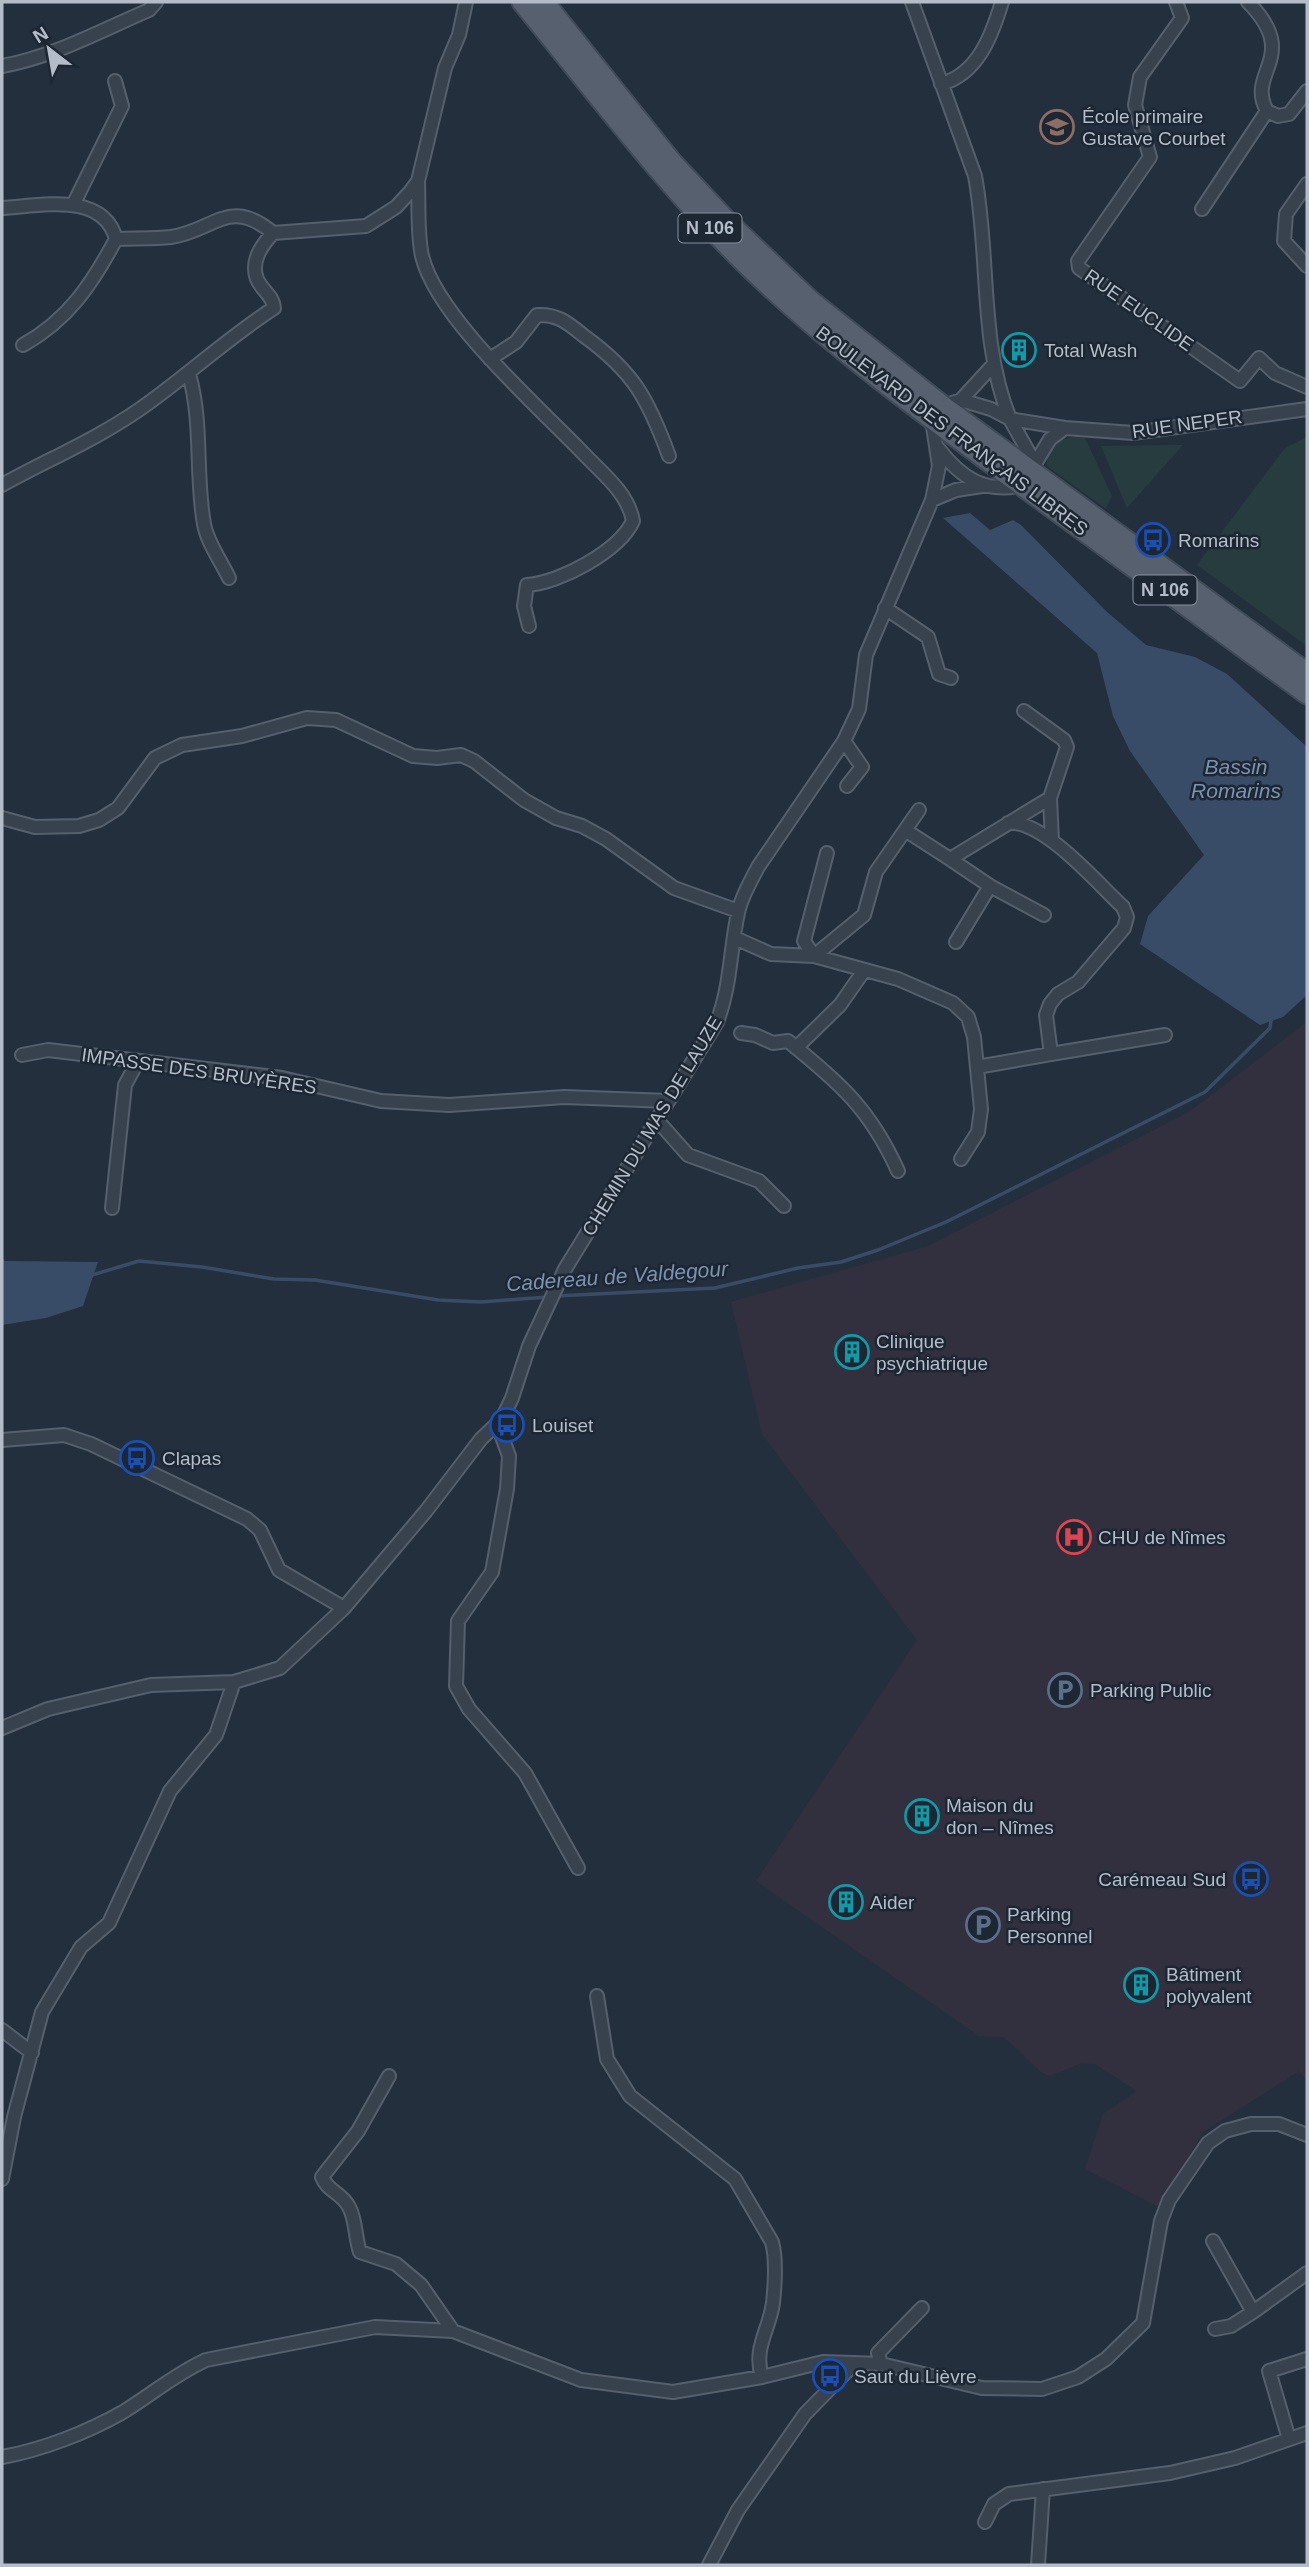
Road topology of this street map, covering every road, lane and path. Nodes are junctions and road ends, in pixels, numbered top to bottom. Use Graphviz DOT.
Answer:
graph roads {
  1 [pos="156,2"];
  2 [pos="466,2"];
  3 [pos="522,2"];
  4 [pos="544,2"];
  5 [pos="912,2"];
  6 [pos="1002,2"];
  7 [pos="1176,2"];
  8 [pos="1248,2"];
  9 [pos="2,66"];
  10 [pos="115,81"];
  11 [pos="941,84"];
  12 [pos="1307,91"];
  13 [pos="1267,111"];
  14 [pos="418,181"];
  15 [pos="1307,184"];
  16 [pos="73,205"];
  17 [pos="2,208"];
  18 [pos="1202,209"];
  19 [pos="273,233"];
  20 [pos="116,239"];
  21 [pos="1307,266"];
  22 [pos="23,345"];
  23 [pos="491,359"];
  24 [pos="994,364"];
  25 [pos="189,374"];
  26 [pos="1307,387"];
  27 [pos="945,409"];
  28 [pos="1307,409"];
  29 [pos="1010,419"];
  30 [pos="1065,428"];
  31 [pos="937,448"];
  32 [pos="669,456"];
  33 [pos="1030,473"];
  34 [pos="2,485"];
  35 [pos="982,486"];
  36 [pos="932,500"];
  37 [pos="229,578"];
  38 [pos="885,608"];
  39 [pos="528,625"];
  40 [pos="1307,673"];
  41 [pos="951,678"];
  42 [pos="1307,694"];
  43 [pos="1024,710"];
  44 [pos="844,741"];
  45 [pos="847,786"];
  46 [pos="1050,798"];
  47 [pos="919,810"];
  48 [pos="2,818"];
  49 [pos="1009,823"];
  50 [pos="905,830"];
  51 [pos="1052,841"];
  52 [pos="827,853"];
  53 [pos="950,859"];
  54 [pos="990,886"];
  55 [pos="738,911"];
  56 [pos="1044,915"];
  57 [pos="735,938"];
  58 [pos="956,942"];
  59 [pos="814,956"];
  60 [pos="863,972"];
  61 [pos="741,1033"];
  62 [pos="1165,1035"];
  63 [pos="796,1048"];
  64 [pos="1051,1054"];
  65 [pos="22,1055"];
  66 [pos="138,1061"];
  67 [pos="977,1068"];
  68 [pos="668,1101"];
  69 [pos="657,1121"];
  70 [pos="961,1159"];
  71 [pos="898,1171"];
  72 [pos="784,1206"];
  73 [pos="111,1208"];
  74 [pos="499,1428"];
  75 [pos="2,1440"];
  76 [pos="344,1608"];
  77 [pos="234,1682"];
  78 [pos="2,1728"];
  79 [pos="578,1868"];
  80 [pos="597,1996"];
  81 [pos="2,2030"];
  82 [pos="32,2053"];
  83 [pos="389,2076"];
  84 [pos="14,2117"];
  85 [pos="2,2131"];
  86 [pos="1307,2135"];
  87 [pos="2,2179"];
  88 [pos="1213,2241"];
  89 [pos="1307,2273"];
  90 [pos="922,2308"];
  91 [pos="1253,2312"];
  92 [pos="1216,2329"];
  93 [pos="453,2331"];
  94 [pos="1307,2359"];
  95 [pos="855,2363"];
  96 [pos="881,2364"];
  97 [pos="762,2377"];
  98 [pos="1307,2433"];
  99 [pos="1289,2439"];
  100 [pos="2,2456"];
  101 [pos="1043,2489"];
  102 [pos="985,2522"];
  103 [pos="709,2565"];
  104 [pos="1038,2565"];
  1 -- 9 [label="street"];
  2 -- 14 [label="street"];
  3 -- 27 [label="main road, BOULEVARD DES FRANÇAIS LIBRES / N 106"];
  4 -- 27 [label="main road, BOULEVARD DES FRANÇAIS LIBRES / N 106"];
  5 -- 11 [label="street"];
  6 -- 11 [label="street"];
  7 -- 26 [label="street, RUE EUCLIDE"];
  8 -- 13 [label="street"];
  10 -- 16 [label="street"];
  11 -- 24 [label="street"];
  12 -- 13 [label="street"];
  13 -- 18 [label="street"];
  14 -- 19 [label="street"];
  14 -- 23 [label="street"];
  15 -- 21 [label="street"];
  16 -- 17 [label="street"];
  16 -- 20 [label="street"];
  19 -- 20 [label="street"];
  19 -- 25 [label="street"];
  20 -- 22 [label="street"];
  23 -- 32 [label="street"];
  23 -- 39 [label="street"];
  24 -- 27 [label="street"];
  24 -- 29 [label="street"];
  25 -- 34 [label="street"];
  25 -- 37 [label="street"];
  27 -- 29 [label="street, RUE NEPER"];
  27 -- 31 [label="street, CHEMIN DU MAS DE LAUZE"];
  27 -- 33 [label="main road, BOULEVARD DES FRANÇAIS LIBRES / N 106"];
  28 -- 30 [label="street, RUE NEPER"];
  29 -- 30 [label="street, RUE NEPER"];
  29 -- 33 [label="street"];
  30 -- 33 [label="street"];
  31 -- 35 [label="street"];
  31 -- 36 [label="street, CHEMIN DU MAS DE LAUZE"];
  33 -- 35 [label="street"];
  33 -- 40 [label="main road, BOULEVARD DES FRANÇAIS LIBRES / N 106"];
  33 -- 42 [label="main road, BOULEVARD DES FRANÇAIS LIBRES / N 106"];
  35 -- 36 [label="street"];
  36 -- 38 [label="street, CHEMIN DU MAS DE LAUZE"];
  38 -- 41 [label="street"];
  38 -- 44 [label="street, CHEMIN DU MAS DE LAUZE"];
  43 -- 46 [label="street"];
  44 -- 45 [label="street"];
  44 -- 55 [label="street, CHEMIN DU MAS DE LAUZE"];
  46 -- 49 [label="street"];
  46 -- 51 [label="street"];
  47 -- 50 [label="street"];
  48 -- 55 [label="street"];
  49 -- 51 [label="street"];
  49 -- 53 [label="street"];
  50 -- 53 [label="street"];
  50 -- 59 [label="street"];
  51 -- 64 [label="street"];
  52 -- 59 [label="street"];
  53 -- 54 [label="street"];
  54 -- 56 [label="street"];
  54 -- 58 [label="street"];
  55 -- 57 [label="street, CHEMIN DU MAS DE LAUZE"];
  57 -- 59 [label="street"];
  57 -- 68 [label="street, CHEMIN DU MAS DE LAUZE"];
  59 -- 60 [label="street"];
  60 -- 63 [label="street"];
  60 -- 67 [label="street"];
  61 -- 63 [label="street"];
  62 -- 64 [label="street"];
  63 -- 71 [label="street"];
  64 -- 67 [label="street"];
  65 -- 66 [label="street, IMPASSE DES BRUYÈRES"];
  66 -- 68 [label="street, IMPASSE DES BRUYÈRES"];
  66 -- 73 [label="street"];
  67 -- 70 [label="street"];
  68 -- 69 [label="street, CHEMIN DU MAS DE LAUZE"];
  69 -- 72 [label="street"];
  69 -- 74 [label="street, CHEMIN DU MAS DE LAUZE"];
  74 -- 76 [label="street, CHEMIN DU MAS DE LAUZE"];
  74 -- 79 [label="street"];
  75 -- 76 [label="street"];
  76 -- 77 [label="street, CHEMIN DU MAS DE LAUZE"];
  77 -- 78 [label="street, CHEMIN DU MAS DE LAUZE"];
  77 -- 82 [label="street"];
  80 -- 97 [label="street"];
  81 -- 82 [label="street"];
  82 -- 84 [label="street"];
  83 -- 93 [label="street"];
  84 -- 85 [label="street"];
  84 -- 87 [label="street"];
  86 -- 96 [label="street"];
  88 -- 91 [label="street"];
  89 -- 91 [label="street"];
  90 -- 96 [label="street"];
  91 -- 92 [label="street"];
  93 -- 97 [label="street"];
  93 -- 100 [label="street"];
  94 -- 99 [label="street"];
  95 -- 96 [label="street"];
  95 -- 97 [label="street"];
  95 -- 103 [label="street"];
  98 -- 99 [label="street"];
  99 -- 101 [label="street"];
  101 -- 102 [label="street"];
  101 -- 104 [label="street"];
}
